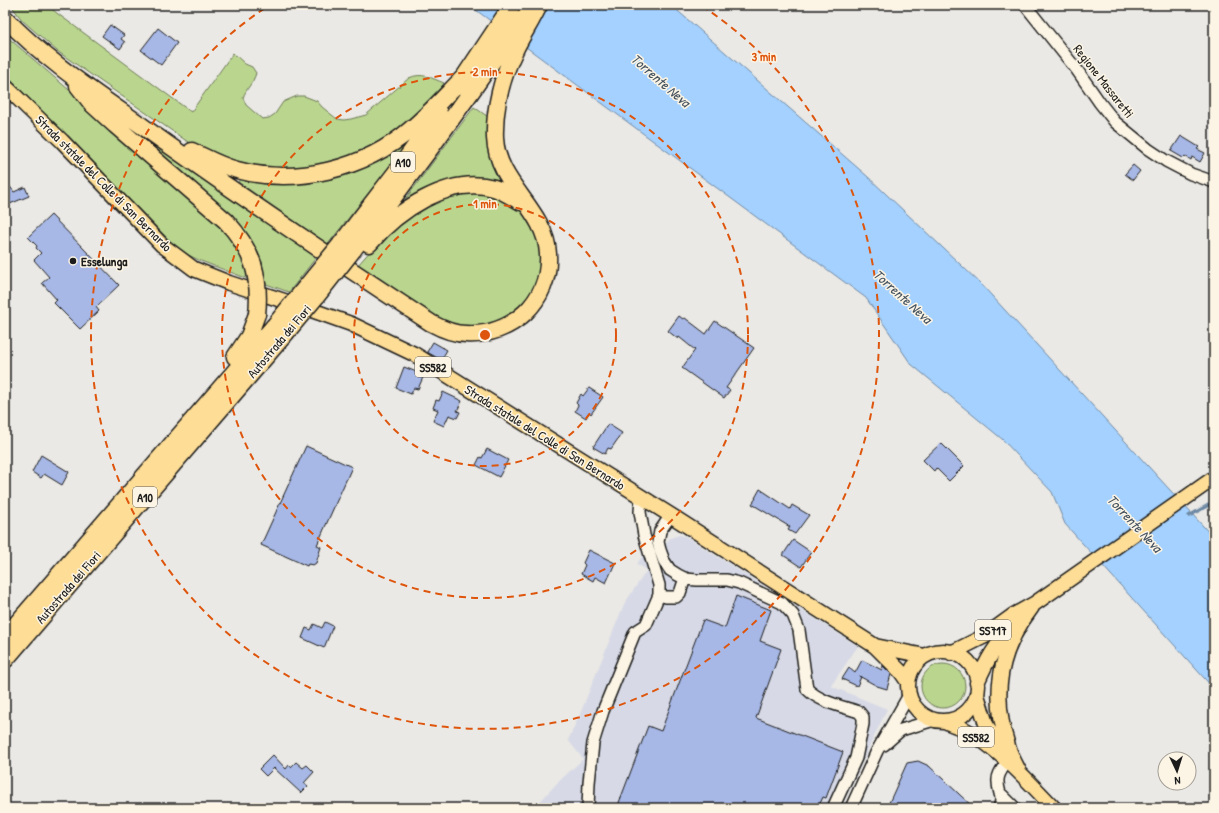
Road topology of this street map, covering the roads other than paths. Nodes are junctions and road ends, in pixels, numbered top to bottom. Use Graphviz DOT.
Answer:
graph roads {
  1 [pos="512,5"];
  2 [pos="531,5"];
  3 [pos="539,5"];
  4 [pos="1025,5"];
  5 [pos="5,18"];
  6 [pos="71,74"];
  7 [pos="469,82"];
  8 [pos="5,86"];
  9 [pos="156,136"];
  10 [pos="1214,182"];
  11 [pos="528,206"];
  12 [pos="350,250"];
  13 [pos="280,330"];
  14 [pos="189,424"];
  15 [pos="1211,480"];
  16 [pos="641,497"];
  17 [pos="671,515"];
  18 [pos="685,578"];
  19 [pos="659,594"];
  20 [pos="1034,604"];
  21 [pos="1023,618"];
  22 [pos="5,637"];
  23 [pos="876,646"];
  24 [pos="951,653"];
  25 [pos="925,656"];
  26 [pos="5,660"];
  27 [pos="908,689"];
  28 [pos="977,689"];
  29 [pos="939,721"];
  30 [pos="877,751"];
  31 [pos="1006,760"];
  32 [pos="1019,771"];
  33 [pos="1002,795"];
  34 [pos="588,808"];
  35 [pos="833,808"];
  36 [pos="851,808"];
  37 [pos="999,808"];
  38 [pos="1015,808"];
  39 [pos="1054,808"];
  1 -- 7 [label="highway, Autostrada dei Fiori / A10"];
  2 -- 7 [label="highway, Autostrada dei Fiori / A10"];
  3 -- 11 [label="highway"];
  4 -- 10 [label="street, Regione Massaretti"];
  5 -- 6 [label="highway"];
  6 -- 9 [label="highway"];
  6 -- 14 [label="highway, bridge"];
  7 -- 9 [label="highway"];
  7 -- 12 [label="highway, Autostrada dei Fiori / A10"];
  8 -- 16 [label="main road, Strada statale del Colle di San Bernardo / SS582"];
  9 -- 11 [label="highway"];
  11 -- 12 [label="highway"];
  12 -- 13 [label="highway, Autostrada dei Fiori / A10, bridge"];
  12 -- 13 [label="highway, Autostrada dei Fiori / A10, bridge"];
  13 -- 14 [label="highway, Autostrada dei Fiori / A10"];
  13 -- 26 [label="highway, Autostrada dei Fiori / A10"];
  14 -- 22 [label="highway, Autostrada dei Fiori / A10"];
  15 -- 20 [label="main road, SS717"];
  16 -- 17 [label="main road, Strada statale del Colle di San Bernardo / SS582"];
  16 -- 19 [label="street"];
  17 -- 18 [label="street"];
  17 -- 23 [label="main road, Strada statale del Colle di San Bernardo / SS582"];
  18 -- 19 [label="street"];
  18 -- 35 [label="street"];
  19 -- 34 [label="street"];
  20 -- 21 [label="main road, SS717"];
  20 -- 24 [label="main road, SS717"];
  21 -- 28 [label="main road, SS717"];
  21 -- 32 [label="main road"];
  23 -- 25 [label="main road, Strada statale del Colle di San Bernardo / SS582"];
  23 -- 27 [label="main road, Strada statale del Colle di San Bernardo / SS582"];
  24 -- 25 [label="main road"];
  24 -- 28 [label="main road"];
  25 -- 27 [label="main road"];
  27 -- 29 [label="main road"];
  27 -- 30 [label="street"];
  28 -- 29 [label="main road"];
  28 -- 31 [label="main road, SS582"];
  29 -- 30 [label="street"];
  29 -- 31 [label="main road, SS582"];
  30 -- 36 [label="street"];
  31 -- 32 [label="main road"];
  31 -- 33 [label="street"];
  32 -- 39 [label="main road"];
  33 -- 37 [label="street"];
  33 -- 38 [label="street"];
}
